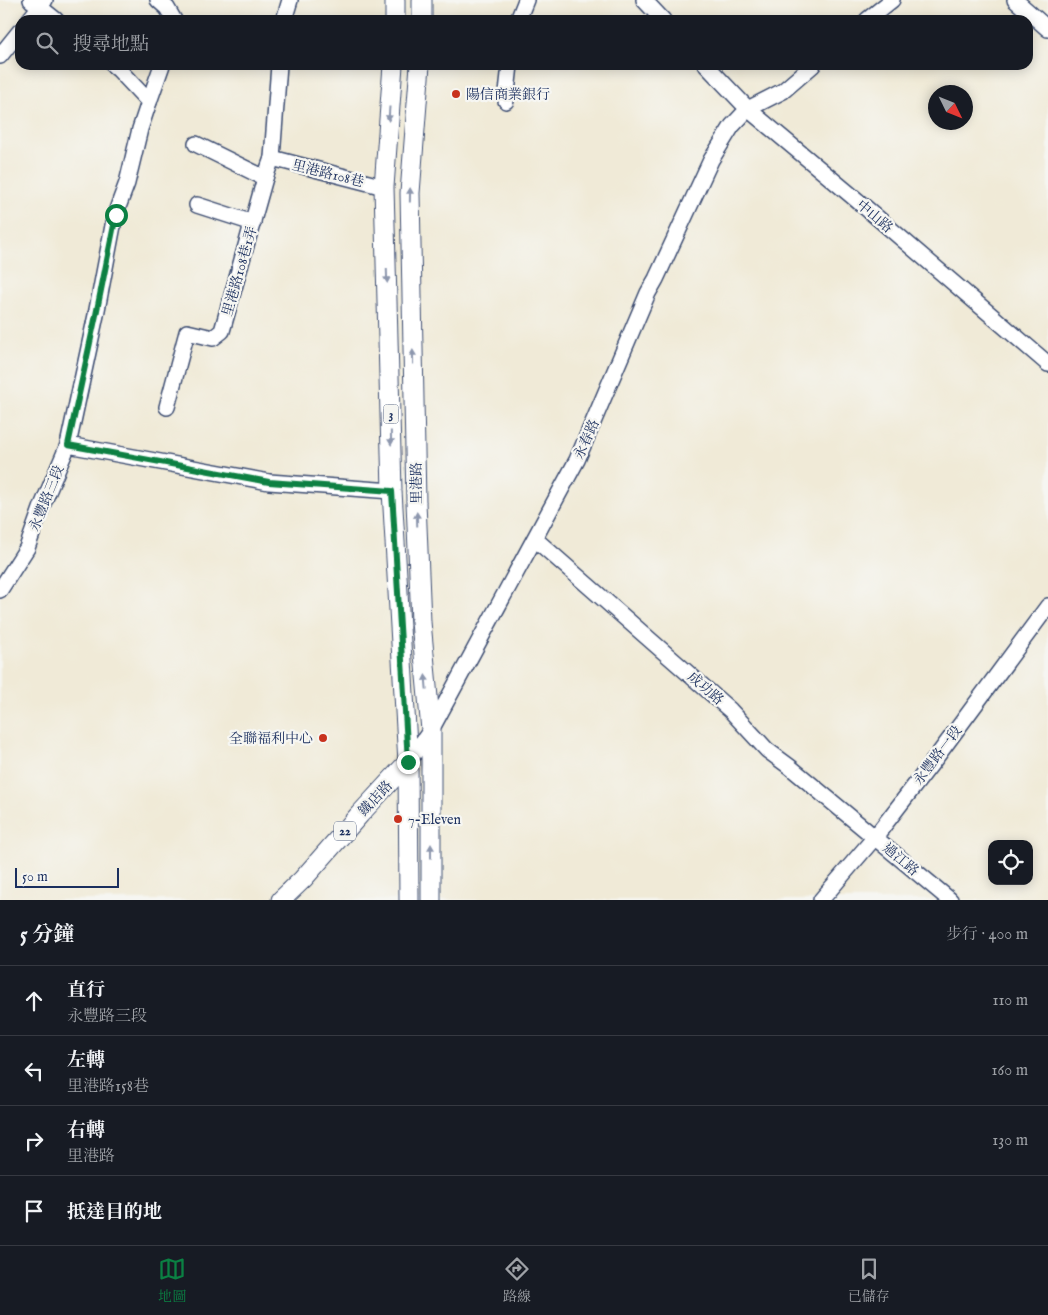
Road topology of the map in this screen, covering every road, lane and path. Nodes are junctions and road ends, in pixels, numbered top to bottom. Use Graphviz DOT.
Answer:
graph roads {
  1 [pos="158,0"];
  2 [pos="290,0"];
  3 [pos="395,0"];
  4 [pos="422,0"];
  5 [pos="526,0"];
  6 [pos="644,0"];
  7 [pos="892,0"];
  8 [pos="1015,0"];
  9 [pos="38,2"];
  10 [pos="870,11"];
  11 [pos="32,15"];
  12 [pos="51,15"];
  13 [pos="171,15"];
  14 [pos="286,15"];
  15 [pos="395,15"];
  16 [pos="422,15"];
  17 [pos="520,15"];
  18 [pos="658,15"];
  19 [pos="1032,15"];
  20 [pos="1033,16"];
  21 [pos="1048,29"];
  22 [pos="15,37"];
  23 [pos="0,56"];
  24 [pos="119,70"];
  25 [pos="160,70"];
  26 [pos="280,70"];
  27 [pos="393,70"];
  28 [pos="420,70"];
  29 [pos="509,70"];
  30 [pos="711,70"];
  31 [pos="807,70"];
  32 [pos="506,101"];
  33 [pos="149,102"];
  34 [pos="748,109"];
  35 [pos="196,144"];
  36 [pos="272,158"];
  37 [pos="265,178"];
  38 [pos="384,186"];
  39 [pos="197,205"];
  40 [pos="253,223"];
  41 [pos="1048,364"];
  42 [pos="167,407"];
  43 [pos="68,445"];
  44 [pos="392,491"];
  45 [pos="535,539"];
  46 [pos="0,590"];
  47 [pos="1048,606"];
  48 [pos="431,730"];
  49 [pos="408,762"];
  50 [pos="875,838"];
  51 [pos="280,900"];
  52 [pos="409,900"];
  53 [pos="431,900"];
  54 [pos="821,900"];
  55 [pos="950,900"];
  1 -- 13 [label="street"];
  2 -- 14 [label="street"];
  3 -- 15 [label="main road"];
  4 -- 16 [label="main road"];
  5 -- 17 [label="street"];
  6 -- 18 [label="street"];
  7 -- 10 [label="street"];
  8 -- 19 [label="street"];
  9 -- 11 [label="street"];
  9 -- 12 [label="street"];
  20 -- 21 [label="street"];
  22 -- 23 [label="street"];
  24 -- 33 [label="street"];
  25 -- 33 [label="street, 永豐路三段"];
  26 -- 36 [label="street, 里港路108巷1弄"];
  27 -- 38 [label="main road, 里港路 / 3, one-way"];
  48 -- 28 [label="main road, 里港路 / 3, one-way"];
  29 -- 32 [label="street"];
  30 -- 34 [label="street, 中山路"];
  31 -- 34 [label="street"];
  33 -- 43 [label="street, 永豐路三段"];
  34 -- 41 [label="street, 中山路"];
  34 -- 45 [label="street, 永春路"];
  35 -- 37 [label="street"];
  36 -- 37 [label="street, 里港路108巷1弄"];
  36 -- 38 [label="street, 里港路108巷"];
  37 -- 40 [label="street, 里港路108巷1弄"];
  38 -- 44 [label="main road, 里港路 / 3, one-way"];
  39 -- 40 [label="street"];
  40 -- 42 [label="street, 里港路108巷1弄"];
  43 -- 44 [label="street"];
  43 -- 46 [label="street, 永豐路三段"];
  44 -- 49 [label="main road, 里港路 / 3"];
  45 -- 48 [label="street, 永春路"];
  45 -- 50 [label="street, 成功路"];
  47 -- 50 [label="street, 永豐路一段"];
  48 -- 49 [label="street, 永春路"];
  53 -- 48 [label="main road, 里港路 / 3, one-way"];
  49 -- 51 [label="main road, 鐵店路 / 22"];
  49 -- 52 [label="main road, 里港路 / 3"];
  50 -- 54 [label="street, 永豐路一段"];
  50 -- 55 [label="street, 過江路"];
}
